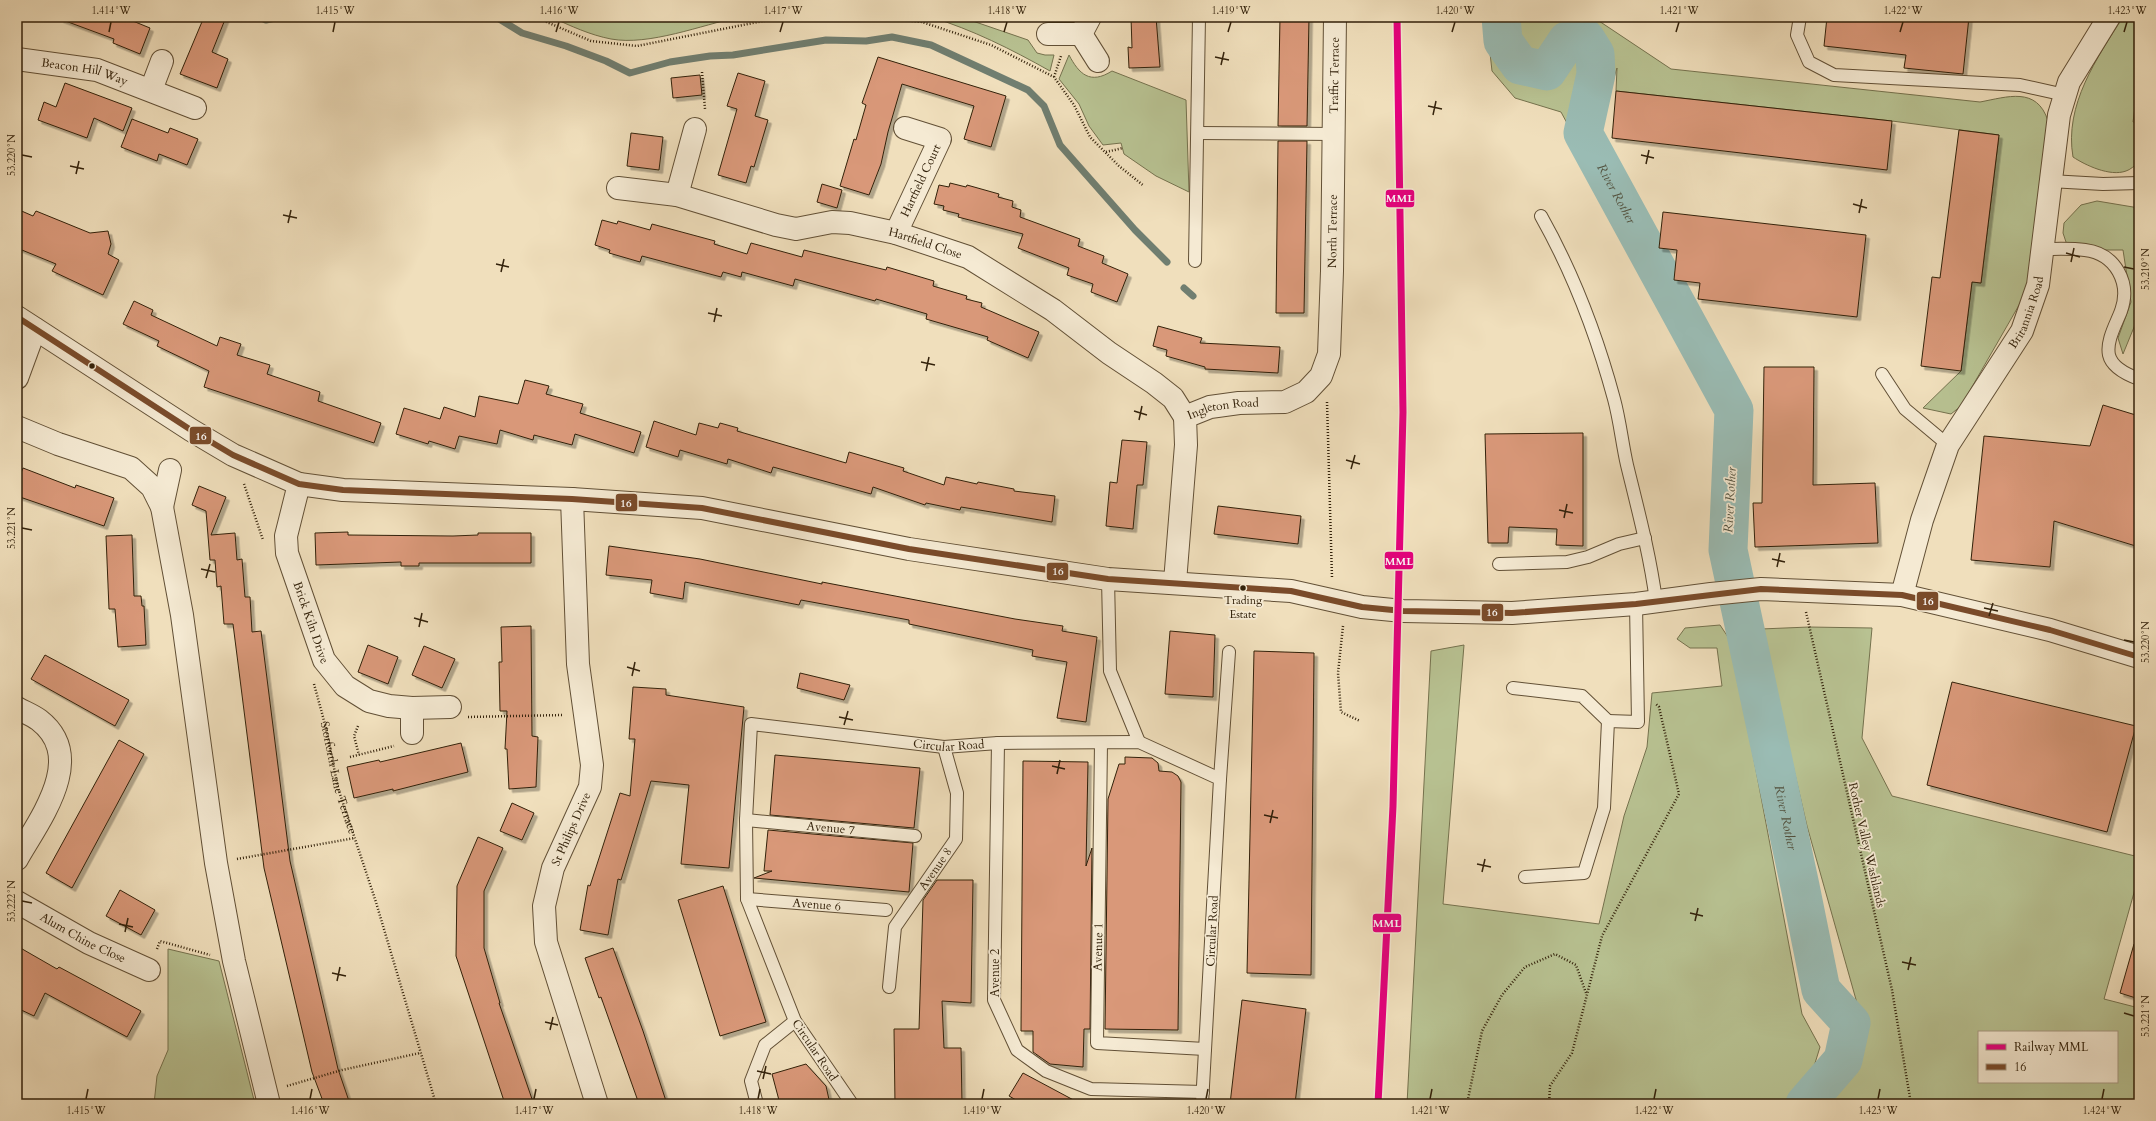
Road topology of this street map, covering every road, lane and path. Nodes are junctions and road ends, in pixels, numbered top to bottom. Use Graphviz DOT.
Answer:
graph roads {
  1 [pos="535,17"];
  2 [pos="815,17"];
  3 [pos="876,17"];
  4 [pos="889,17"];
  5 [pos="1199,17"];
  6 [pos="1335,17"];
  7 [pos="1800,17"];
  8 [pos="2109,17"];
  9 [pos="1085,26"];
  10 [pos="1048,34"];
  11 [pos="17,59"];
  12 [pos="162,61"];
  13 [pos="1098,61"];
  14 [pos="702,72"];
  15 [pos="151,90"];
  16 [pos="2065,95"];
  17 [pos="195,108"];
  18 [pos="905,128"];
  19 [pos="695,129"];
  20 [pos="1198,133"];
  21 [pos="1335,134"];
  22 [pos="1123,148"];
  23 [pos="1105,152"];
  24 [pos="2050,181"];
  25 [pos="2139,183"];
  26 [pos="1144,186"];
  27 [pos="618,188"];
  28 [pos="677,195"];
  29 [pos="1541,216"];
  30 [pos="896,233"];
  31 [pos="2042,249"];
  32 [pos="1195,261"];
  33 [pos="17,317"];
  34 [pos="35,329"];
  35 [pos="1329,329"];
  36 [pos="1882,374"];
  37 [pos="1322,376"];
  38 [pos="17,378"];
  39 [pos="2139,379"];
  40 [pos="1186,417"];
  41 [pos="17,427"];
  42 [pos="1948,445"];
  43 [pos="233,455"];
  44 [pos="170,470"];
  45 [pos="299,484"];
  46 [pos="572,499"];
  47 [pos="162,507"];
  48 [pos="1645,538"];
  49 [pos="264,544"];
  50 [pos="1499,564"];
  51 [pos="1108,579"];
  52 [pos="1175,582"];
  53 [pos="1802,590"];
  54 [pos="1902,595"];
  55 [pos="1336,601"];
  56 [pos="1646,603"];
  57 [pos="1229,652"];
  58 [pos="2139,657"];
  59 [pos="313,683"];
  60 [pos="1513,688"];
  61 [pos="1637,689"];
  62 [pos="450,707"];
  63 [pos="17,708"];
  64 [pos="412,708"];
  65 [pos="584,715"];
  66 [pos="1360,721"];
  67 [pos="1608,721"];
  68 [pos="358,726"];
  69 [pos="412,733"];
  70 [pos="1139,742"];
  71 [pos="1101,743"];
  72 [pos="998,744"];
  73 [pos="944,747"];
  74 [pos="359,755"];
  75 [pos="350,757"];
  76 [pos="1220,779"];
  77 [pos="746,820"];
  78 [pos="915,836"];
  79 [pos="355,838"];
  80 [pos="17,859"];
  81 [pos="216,863"];
  82 [pos="1525,877"];
  83 [pos="747,900"];
  84 [pos="17,902"];
  85 [pos="886,910"];
  86 [pos="234,961"];
  87 [pos="149,970"];
  88 [pos="888,987"];
  89 [pos="1587,994"];
  90 [pos="795,1021"];
  91 [pos="1205,1049"];
  92 [pos="420,1053"];
  93 [pos="268,1098"];
  94 [pos="1202,1098"];
  95 [pos="436,1104"];
  96 [pos="597,1104"];
  97 [pos="757,1104"];
  98 [pos="852,1104"];
  99 [pos="1467,1104"];
  100 [pos="1550,1104"];
  101 [pos="1911,1104"];
  1 -- 2 [label="path"];
  3 -- 4 [label="path"];
  4 -- 23 [label="path"];
  5 -- 20 [label="lane"];
  6 -- 21 [label="street, Traffic Terrace"];
  7 -- 16 [label="lane"];
  8 -- 16 [label="street, Britannia Road"];
  9 -- 10 [label="street"];
  9 -- 13 [label="street"];
  11 -- 15 [label="street, Beacon Hill Way"];
  12 -- 15 [label="street"];
  14 -- 19 [label="path"];
  15 -- 17 [label="street, Beacon Hill Way"];
  16 -- 24 [label="street, Britannia Road"];
  18 -- 30 [label="street, Hartfield Court"];
  19 -- 28 [label="street"];
  20 -- 21 [label="lane"];
  20 -- 32 [label="lane"];
  21 -- 35 [label="street, North Terrace"];
  22 -- 23 [label="path"];
  23 -- 26 [label="path"];
  24 -- 25 [label="lane"];
  24 -- 31 [label="street, Britannia Road"];
  27 -- 28 [label="street, Hartfield Close"];
  28 -- 30 [label="street, Hartfield Close"];
  29 -- 48 [label="lane"];
  30 -- 40 [label="street, Hartfield Close"];
  31 -- 39 [label="lane"];
  31 -- 42 [label="street, Britannia Road"];
  33 -- 34 [label="street"];
  34 -- 38 [label="street"];
  34 -- 43 [label="street"];
  35 -- 37 [label="street, Ingleton Road"];
  36 -- 42 [label="lane"];
  37 -- 40 [label="street, Ingleton Road"];
  37 -- 55 [label="path"];
  40 -- 52 [label="street, Ingleton Road"];
  41 -- 47 [label="street"];
  42 -- 54 [label="street, Britannia Road"];
  43 -- 45 [label="street"];
  43 -- 49 [label="path"];
  44 -- 47 [label="street"];
  45 -- 46 [label="street"];
  45 -- 64 [label="street, Brick Kiln Drive"];
  46 -- 51 [label="street"];
  46 -- 65 [label="street, St Philips Drive"];
  47 -- 81 [label="street"];
  48 -- 50 [label="lane"];
  48 -- 56 [label="lane"];
  51 -- 52 [label="street"];
  51 -- 70 [label="lane"];
  52 -- 55 [label="street"];
  53 -- 54 [label="street"];
  53 -- 56 [label="street"];
  53 -- 101 [label="path, Rother Valley Washlands"];
  54 -- 58 [label="street"];
  55 -- 56 [label="street"];
  55 -- 66 [label="path"];
  56 -- 61 [label="lane"];
  57 -- 76 [label="lane"];
  59 -- 79 [label="path, Storforth Lane Terrace"];
  60 -- 67 [label="lane"];
  61 -- 67 [label="lane"];
  61 -- 89 [label="path"];
  62 -- 64 [label="street, Brick Kiln Drive"];
  62 -- 65 [label="path"];
  63 -- 80 [label="street"];
  64 -- 69 [label="street"];
  65 -- 96 [label="street, St Philips Drive"];
  67 -- 82 [label="lane"];
  68 -- 74 [label="path"];
  69 -- 74 [label="path"];
  70 -- 71 [label="lane, Circular Road"];
  70 -- 76 [label="lane, Circular Road"];
  71 -- 72 [label="lane, Circular Road"];
  71 -- 91 [label="lane, Avenue 1"];
  72 -- 73 [label="lane, Circular Road"];
  72 -- 94 [label="lane, Avenue 2"];
  73 -- 77 [label="lane, Circular Road"];
  73 -- 88 [label="lane, Avenue 8"];
  74 -- 75 [label="path"];
  76 -- 91 [label="lane, Circular Road"];
  77 -- 78 [label="lane, Avenue 7"];
  77 -- 83 [label="lane, Circular Road"];
  79 -- 81 [label="path"];
  79 -- 92 [label="path, Storforth Lane Terrace"];
  81 -- 86 [label="street"];
  83 -- 85 [label="lane, Avenue 6"];
  83 -- 90 [label="lane, Circular Road"];
  84 -- 87 [label="street, Alum Chine Close"];
  86 -- 87 [label="path"];
  86 -- 93 [label="street"];
  89 -- 99 [label="path"];
  89 -- 100 [label="path"];
  90 -- 97 [label="lane"];
  90 -- 98 [label="lane, Circular Road"];
  91 -- 94 [label="lane, Circular Road"];
  92 -- 93 [label="path"];
  92 -- 95 [label="path, Storforth Lane Terrace"];
}
